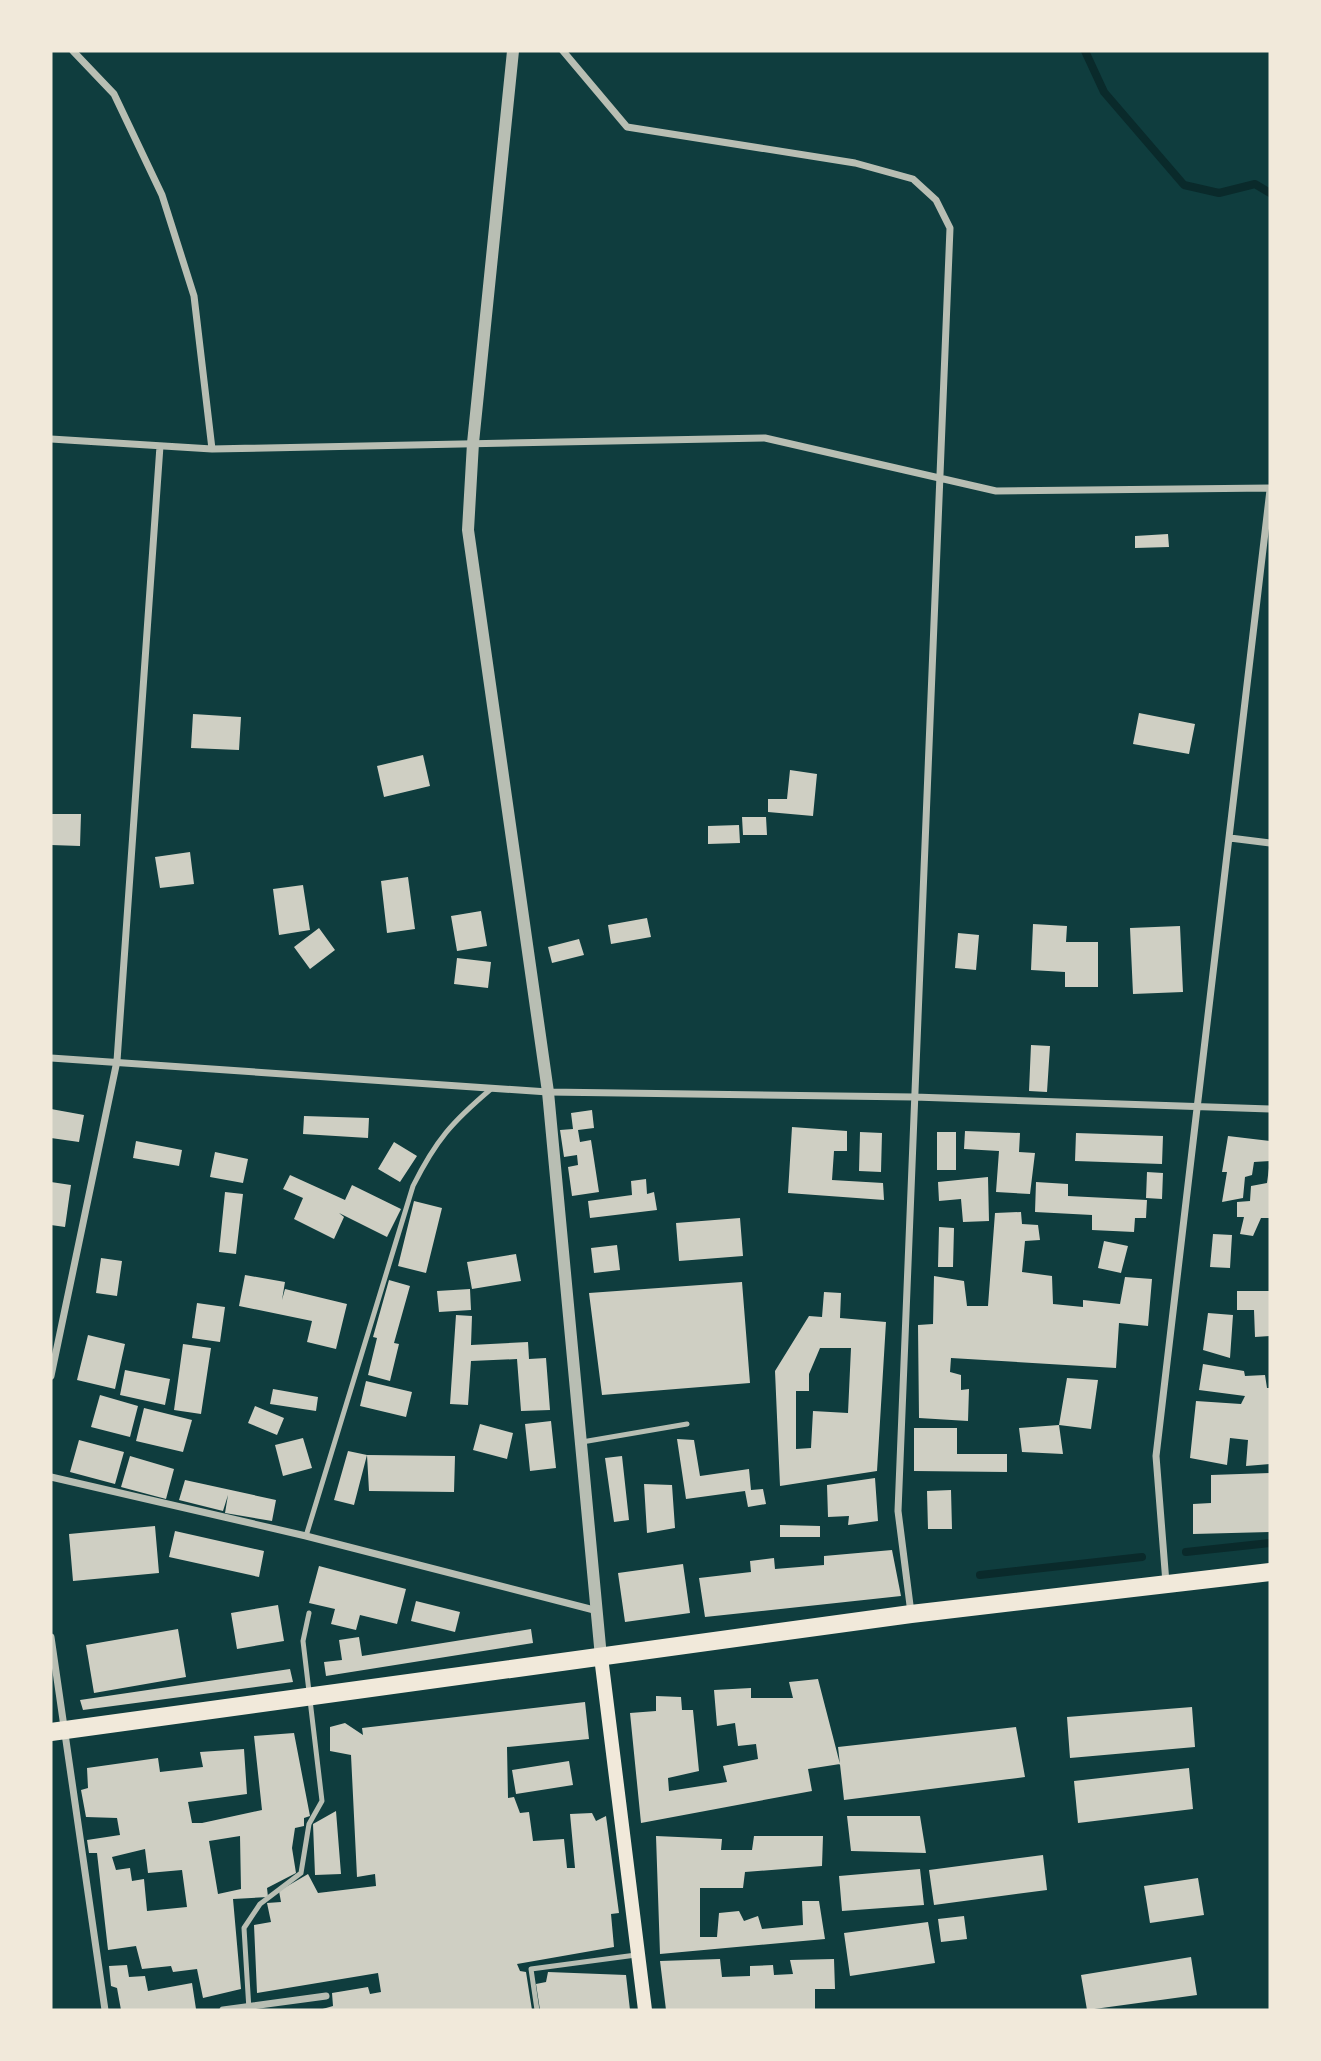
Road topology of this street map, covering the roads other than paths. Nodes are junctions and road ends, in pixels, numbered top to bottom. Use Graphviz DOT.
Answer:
graph roads {
  1 [pos="73,51"];
  2 [pos="513,51"];
  3 [pos="563,51"];
  4 [pos="51,439"];
  5 [pos="473,443"];
  6 [pos="160,446"];
  7 [pos="212,449"];
  8 [pos="941,478"];
  9 [pos="1270,489"];
  10 [pos="1230,838"];
  11 [pos="1270,843"];
  12 [pos="51,1058"];
  13 [pos="117,1061"];
  14 [pos="491,1088"];
  15 [pos="548,1093"];
  16 [pos="914,1097"];
  17 [pos="1197,1105"];
  18 [pos="1270,1109"];
  19 [pos="51,1376"];
  20 [pos="687,1424"];
  21 [pos="579,1442"];
  22 [pos="51,1477"];
  23 [pos="306,1536"];
  24 [pos="1270,1572"];
  25 [pos="1166,1583"];
  26 [pos="594,1611"];
  27 [pos="309,1613"];
  28 [pos="911,1614"];
  29 [pos="51,1637"];
  30 [pos="601,1657"];
  31 [pos="311,1696"];
  32 [pos="57,1731"];
  33 [pos="638,1955"];
  34 [pos="326,1996"];
  35 [pos="248,2008"];
  36 [pos="105,2010"];
  37 [pos="223,2010"];
  38 [pos="537,2010"];
  39 [pos="645,2010"];
  1 -- 7 [label="street"];
  2 -- 5 [label="street"];
  3 -- 8 [label="street"];
  4 -- 6 [label="street"];
  5 -- 7 [label="street"];
  5 -- 8 [label="street"];
  5 -- 15 [label="street"];
  6 -- 7 [label="street"];
  6 -- 13 [label="street"];
  8 -- 9 [label="street"];
  8 -- 16 [label="street"];
  9 -- 10 [label="street"];
  10 -- 11 [label="street"];
  10 -- 17 [label="street"];
  12 -- 13 [label="street"];
  13 -- 14 [label="street"];
  13 -- 19 [label="street"];
  14 -- 15 [label="street"];
  14 -- 23 [label="lane"];
  15 -- 16 [label="street"];
  15 -- 21 [label="street"];
  16 -- 17 [label="street"];
  16 -- 28 [label="street"];
  17 -- 18 [label="street"];
  17 -- 25 [label="street"];
  20 -- 21 [label="lane"];
  21 -- 26 [label="street"];
  22 -- 23 [label="street"];
  23 -- 26 [label="street"];
  24 -- 25 [label="main road"];
  25 -- 28 [label="main road"];
  26 -- 30 [label="street"];
  27 -- 31 [label="lane"];
  28 -- 30 [label="main road"];
  29 -- 32 [label="street"];
  30 -- 31 [label="main road"];
  30 -- 33 [label="main road"];
  31 -- 32 [label="main road"];
  31 -- 35 [label="lane"];
  32 -- 36 [label="street"];
  33 -- 38 [label="lane"];
  33 -- 39 [label="main road"];
  34 -- 35 [label="street"];
  35 -- 37 [label="street"];
}
